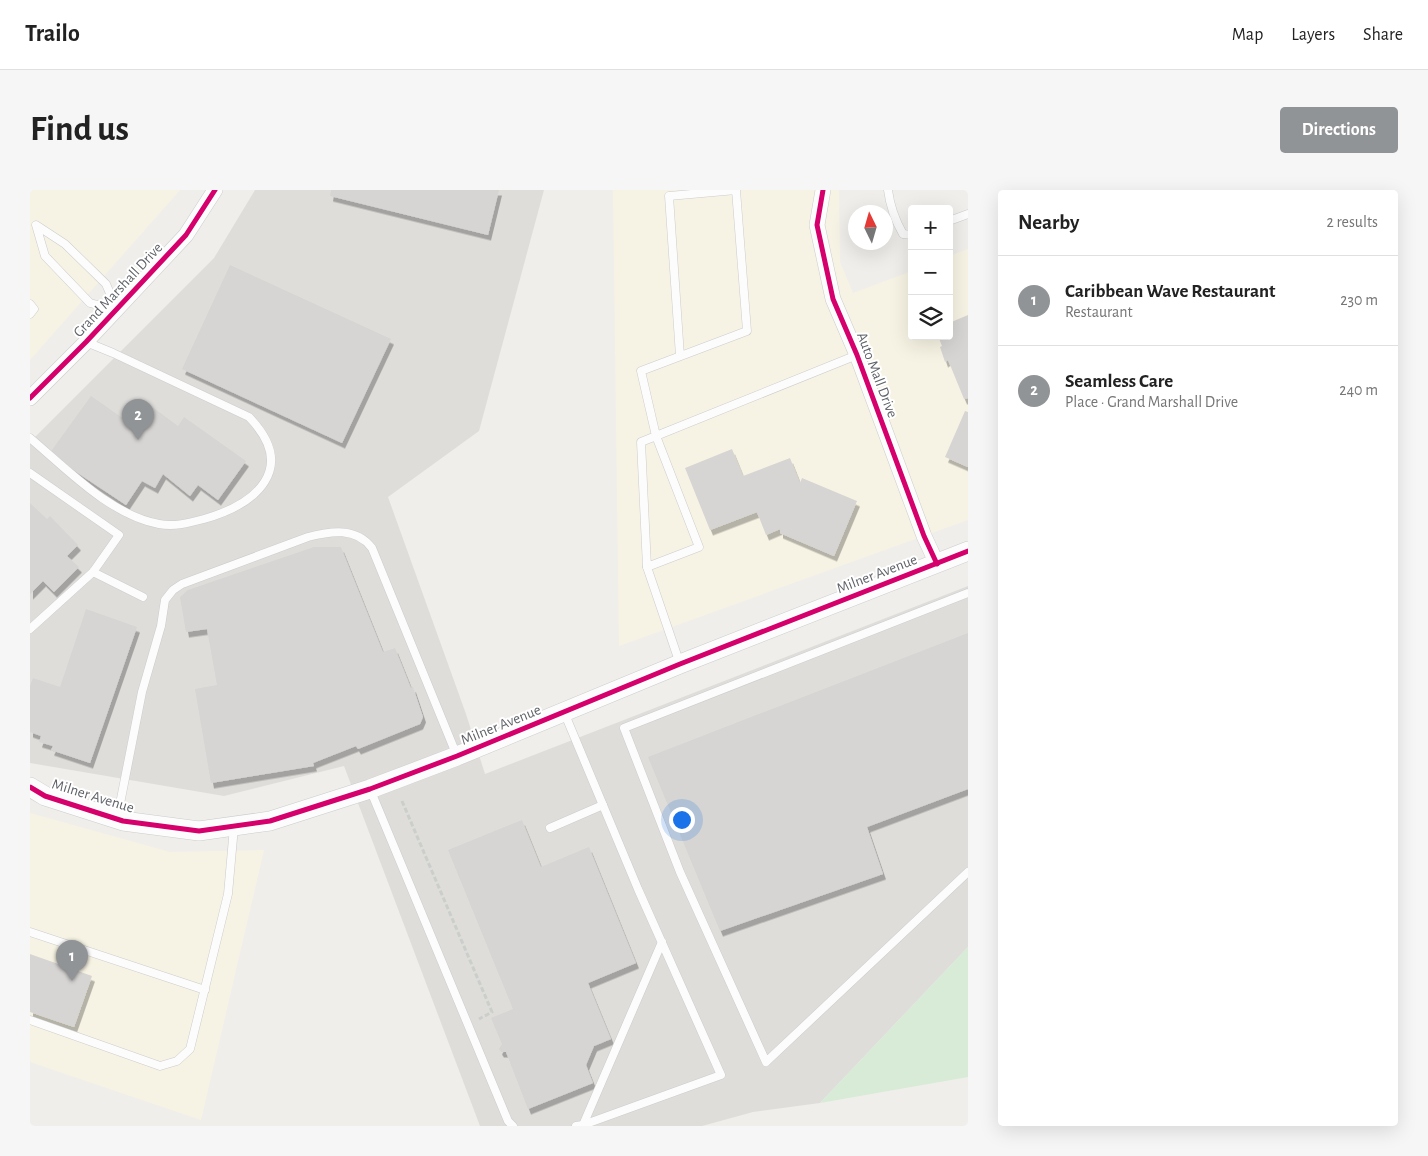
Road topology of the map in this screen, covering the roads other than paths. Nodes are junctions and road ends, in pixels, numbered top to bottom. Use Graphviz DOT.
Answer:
graph roads {
  1 [pos="215,190"];
  2 [pos="823,190"];
  3 [pos="888,190"];
  4 [pos="968,214"];
  5 [pos="953,220"];
  6 [pos="908,235"];
  7 [pos="30,304"];
  8 [pos="116,310"];
  9 [pos="30,314"];
  10 [pos="86,342"];
  11 [pos="857,355"];
  12 [pos="680,356"];
  13 [pos="30,398"];
  14 [pos="656,436"];
  15 [pos="30,438"];
  16 [pos="30,473"];
  17 [pos="968,551"];
  18 [pos="937,564"];
  19 [pos="646,567"];
  20 [pos="93,572"];
  21 [pos="968,593"];
  22 [pos="143,597"];
  23 [pos="30,629"];
  24 [pos="680,664"];
  25 [pos="564,712"];
  26 [pos="457,756"];
  27 [pos="30,787"];
  28 [pos="370,790"];
  29 [pos="603,806"];
  30 [pos="117,820"];
  31 [pos="234,826"];
  32 [pos="550,828"];
  33 [pos="968,872"];
  34 [pos="30,932"];
  35 [pos="662,942"];
  36 [pos="205,990"];
  37 [pos="30,1020"];
  38 [pos="580,1125"];
  39 [pos="513,1126"];
  1 -- 8 [label="street, Grand Marshall Drive"];
  2 -- 11 [label="street, Auto Mall Drive"];
  3 -- 6 [label="lane"];
  4 -- 5 [label="lane"];
  7 -- 9 [label="lane"];
  8 -- 8 [label="lane"];
  8 -- 10 [label="street, Grand Marshall Drive"];
  10 -- 13 [label="street, Grand Marshall Drive"];
  10 -- 15 [label="lane"];
  11 -- 14 [label="lane"];
  11 -- 18 [label="street, Auto Mall Drive"];
  12 -- 12 [label="lane"];
  12 -- 14 [label="lane"];
  14 -- 19 [label="lane"];
  14 -- 19 [label="lane"];
  16 -- 20 [label="lane"];
  17 -- 18 [label="street, Milner Avenue"];
  18 -- 24 [label="street, Milner Avenue"];
  19 -- 24 [label="lane"];
  20 -- 22 [label="lane"];
  20 -- 23 [label="lane"];
  21 -- 33 [label="lane"];
  24 -- 25 [label="street, Milner Avenue"];
  25 -- 26 [label="street, Milner Avenue"];
  25 -- 29 [label="lane"];
  26 -- 28 [label="street, Milner Avenue"];
  26 -- 30 [label="lane"];
  27 -- 30 [label="street, Milner Avenue"];
  28 -- 31 [label="street, Milner Avenue"];
  28 -- 39 [label="lane"];
  29 -- 32 [label="lane"];
  29 -- 35 [label="lane"];
  30 -- 31 [label="street, Milner Avenue"];
  31 -- 36 [label="lane"];
  34 -- 36 [label="lane"];
  35 -- 38 [label="lane"];
  35 -- 38 [label="lane"];
  36 -- 37 [label="lane"];
}
